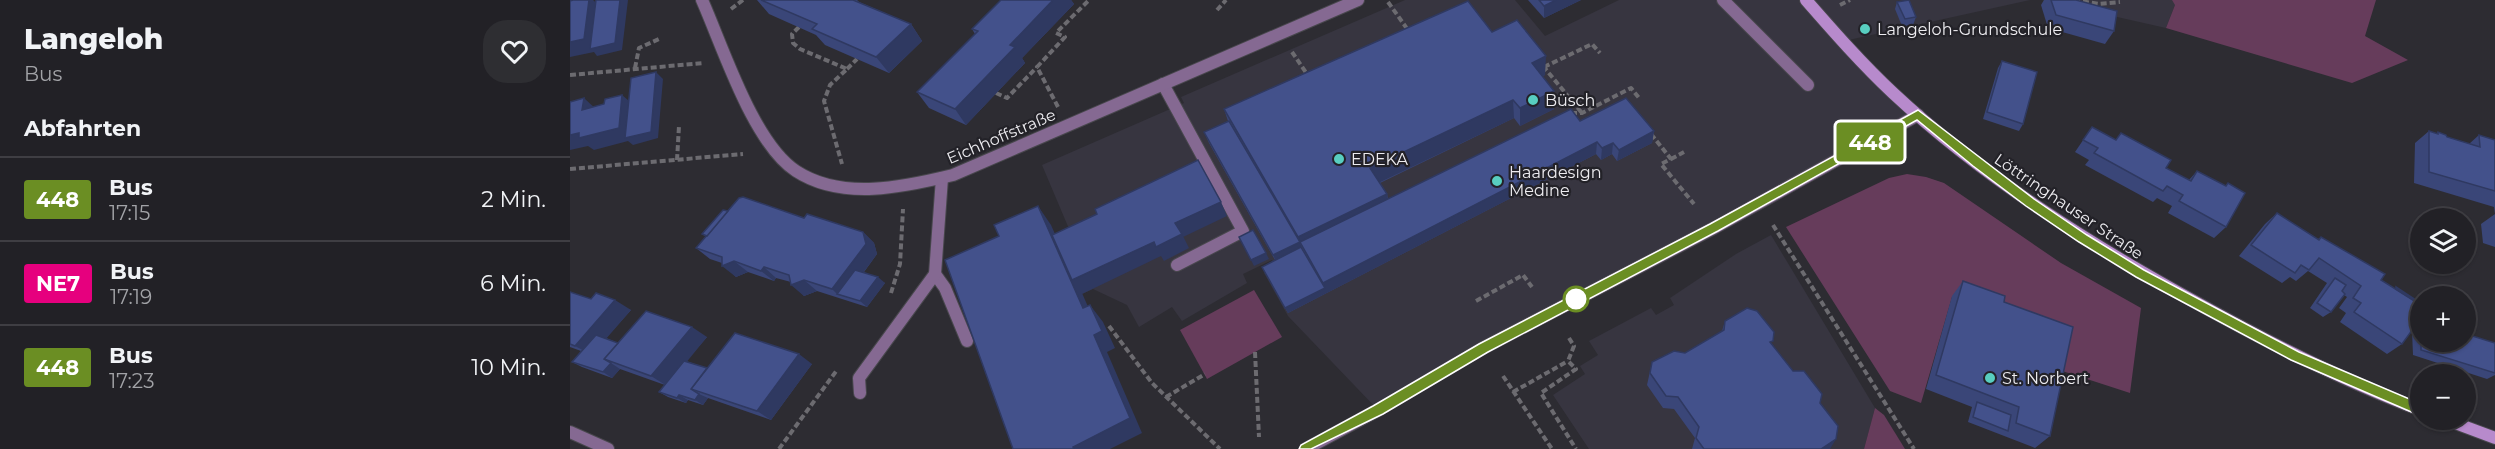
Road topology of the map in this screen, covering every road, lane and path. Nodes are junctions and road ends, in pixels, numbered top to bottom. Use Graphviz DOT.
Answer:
graph roads {
  1 [pos="702,0"];
  2 [pos="743,0"];
  3 [pos="1089,0"];
  4 [pos="1226,0"];
  5 [pos="1723,0"];
  6 [pos="1806,0"];
  7 [pos="2074,0"];
  8 [pos="1354,1"];
  9 [pos="1388,2"];
  10 [pos="2120,2"];
  11 [pos="731,9"];
  12 [pos="1217,10"];
  13 [pos="799,27"];
  14 [pos="1408,30"];
  15 [pos="1048,31"];
  16 [pos="1056,33"];
  17 [pos="659,39"];
  18 [pos="1600,53"];
  19 [pos="1294,55"];
  20 [pos="857,59"];
  21 [pos="1537,59"];
  22 [pos="703,63"];
  23 [pos="1037,67"];
  24 [pos="1544,67"];
  25 [pos="635,68"];
  26 [pos="847,69"];
  27 [pos="1308,74"];
  28 [pos="570,75"];
  29 [pos="1163,84"];
  30 [pos="1808,85"];
  31 [pos="996,93"];
  32 [pos="1618,95"];
  33 [pos="1639,98"];
  34 [pos="1625,104"];
  35 [pos="1059,109"];
  36 [pos="1582,112"];
  37 [pos="1565,114"];
  38 [pos="1918,115"];
  39 [pos="679,126"];
  40 [pos="1648,131"];
  41 [pos="1684,152"];
  42 [pos="743,154"];
  43 [pos="1671,159"];
  44 [pos="677,160"];
  45 [pos="842,164"];
  46 [pos="570,169"];
  47 [pos="942,178"];
  48 [pos="1694,204"];
  49 [pos="902,219"];
  50 [pos="1773,225"];
  51 [pos="1176,265"];
  52 [pos="935,274"];
  53 [pos="1532,287"];
  54 [pos="889,297"];
  55 [pos="1476,301"];
  56 [pos="1108,326"];
  57 [pos="1569,338"];
  58 [pos="967,341"];
  59 [pos="1255,352"];
  60 [pos="1568,361"];
  61 [pos="1204,374"];
  62 [pos="1503,376"];
  63 [pos="1514,392"];
  64 [pos="860,393"];
  65 [pos="1166,396"];
  66 [pos="818,397"];
  67 [pos="2410,405"];
  68 [pos="2474,430"];
  69 [pos="570,432"];
  70 [pos="1259,437"];
  71 [pos="2495,438"];
  72 [pos="608,449"];
  73 [pos="779,449"];
  74 [pos="1220,449"];
  75 [pos="1306,449"];
  76 [pos="1552,449"];
  77 [pos="1576,449"];
  78 [pos="1914,449"];
  1 -- 47 [label="street, Eichhoffstraße"];
  2 -- 11 [label="path"];
  3 -- 16 [label="path"];
  4 -- 12 [label="path"];
  5 -- 30 [label="street"];
  6 -- 38 [label="street, Löttringhauser Straße"];
  7 -- 10 [label="path"];
  8 -- 29 [label="street, Eichhoffstraße"];
  9 -- 14 [label="path"];
  13 -- 26 [label="path"];
  15 -- 16 [label="path"];
  16 -- 23 [label="path"];
  17 -- 25 [label="path"];
  18 -- 24 [label="path"];
  19 -- 27 [label="path"];
  20 -- 26 [label="path"];
  21 -- 24 [label="path"];
  22 -- 25 [label="path"];
  23 -- 31 [label="path"];
  23 -- 35 [label="path"];
  24 -- 36 [label="path"];
  25 -- 28 [label="path"];
  26 -- 45 [label="path"];
  29 -- 47 [label="street, Eichhoffstraße"];
  29 -- 51 [label="street"];
  32 -- 33 [label="path"];
  32 -- 34 [label="path"];
  32 -- 36 [label="path"];
  36 -- 37 [label="path"];
  38 -- 67 [label="street, Löttringhauser Straße"];
  38 -- 75 [label="street"];
  39 -- 44 [label="path"];
  40 -- 43 [label="path"];
  41 -- 43 [label="path"];
  42 -- 44 [label="path"];
  43 -- 48 [label="path"];
  44 -- 46 [label="path"];
  47 -- 52 [label="street"];
  49 -- 54 [label="path"];
  50 -- 78 [label="path"];
  52 -- 58 [label="street"];
  52 -- 64 [label="street"];
  53 -- 55 [label="path"];
  56 -- 65 [label="path"];
  57 -- 60 [label="path"];
  59 -- 70 [label="path"];
  60 -- 63 [label="path"];
  60 -- 77 [label="path"];
  61 -- 65 [label="path"];
  62 -- 63 [label="path"];
  63 -- 76 [label="path"];
  65 -- 74 [label="path"];
  66 -- 73 [label="path"];
  68 -- 71 [label="street"];
  69 -- 72 [label="street"];
}
